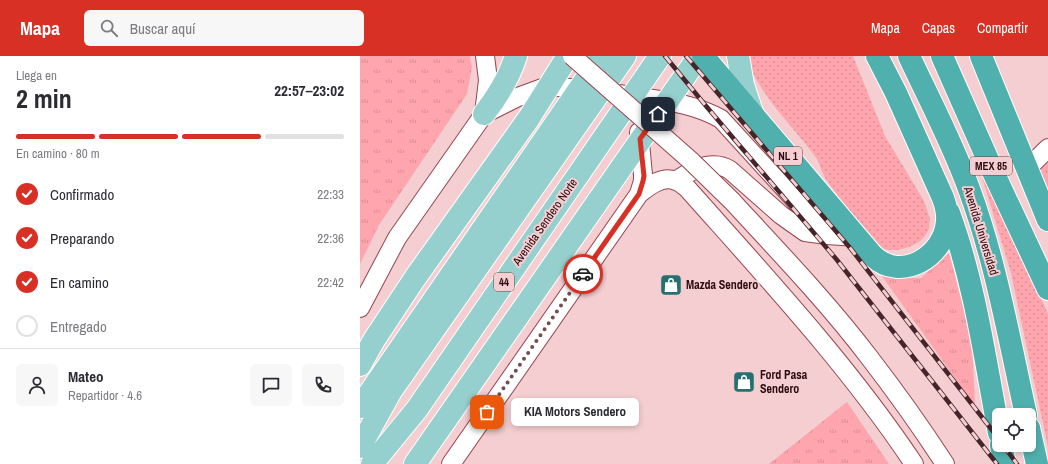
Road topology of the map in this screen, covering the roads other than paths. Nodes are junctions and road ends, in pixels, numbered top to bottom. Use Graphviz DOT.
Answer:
graph roads {
  1 [pos="485,56"];
  2 [pos="516,56"];
  3 [pos="568,56"];
  4 [pos="572,56"];
  5 [pos="602,56"];
  6 [pos="625,56"];
  7 [pos="660,56"];
  8 [pos="699,56"];
  9 [pos="703,56"];
  10 [pos="738,56"];
  11 [pos="877,56"];
  12 [pos="909,56"];
  13 [pos="942,56"];
  14 [pos="981,56"];
  15 [pos="686,74"];
  16 [pos="548,86"];
  17 [pos="591,90"];
  18 [pos="632,96"];
  19 [pos="667,101"];
  20 [pos="484,114"];
  21 [pos="753,115"];
  22 [pos="640,139"];
  23 [pos="1048,148"];
  24 [pos="1027,169"];
  25 [pos="676,181"];
  26 [pos="639,194"];
  27 [pos="946,205"];
  28 [pos="1048,220"];
  29 [pos="827,235"];
  30 [pos="857,237"];
  31 [pos="1045,281"];
  32 [pos="360,308"];
  33 [pos="360,365"];
  34 [pos="360,407"];
  35 [pos="994,408"];
  36 [pos="1024,408"];
  37 [pos="437,433"];
  38 [pos="360,447"];
  39 [pos="1002,452"];
  40 [pos="1034,452"];
  41 [pos="372,464"];
  42 [pos="415,464"];
  43 [pos="428,464"];
  44 [pos="450,464"];
  45 [pos="914,464"];
  46 [pos="945,464"];
  47 [pos="1005,464"];
  48 [pos="1037,464"];
  1 -- 20 [label="street"];
  2 -- 20 [label="main road"];
  3 -- 16 [label="main road"];
  4 -- 46 [label="street, bridge"];
  5 -- 17 [label="main road"];
  6 -- 17 [label="main road"];
  7 -- 15 [label="main road"];
  7 -- 18 [label="main road, Avenida Sendero Norte / 44"];
  8 -- 15 [label="main road, 44"];
  9 -- 21 [label="highway, NL 1"];
  10 -- 21 [label="main road"];
  11 -- 27 [label="highway"];
  12 -- 36 [label="highway, Avenida Universidad / MEX 85"];
  13 -- 31 [label="highway, MEX 85"];
  14 -- 24 [label="highway"];
  15 -- 19 [label="main road, 44"];
  16 -- 17 [label="street"];
  16 -- 20 [label="street"];
  16 -- 33 [label="main road"];
  17 -- 18 [label="street"];
  17 -- 34 [label="main road"];
  17 -- 38 [label="main road"];
  18 -- 19 [label="street"];
  18 -- 22 [label="street"];
  18 -- 41 [label="main road, Avenida Sendero Norte / 44"];
  19 -- 22 [label="main road, 44"];
  19 -- 29 [label="street"];
  20 -- 32 [label="street"];
  21 -- 30 [label="highway, NL 1"];
  22 -- 26 [label="street"];
  22 -- 37 [label="main road, 44"];
  23 -- 24 [label="street"];
  24 -- 28 [label="highway"];
  25 -- 26 [label="street"];
  25 -- 29 [label="street"];
  25 -- 45 [label="street"];
  26 -- 44 [label="street"];
  27 -- 30 [label="highway, NL 1"];
  27 -- 35 [label="highway"];
  29 -- 30 [label="street"];
  37 -- 42 [label="main road, 44"];
  37 -- 43 [label="main road"];
  39 -- 47 [label="highway"];
  40 -- 48 [label="highway"];
}
